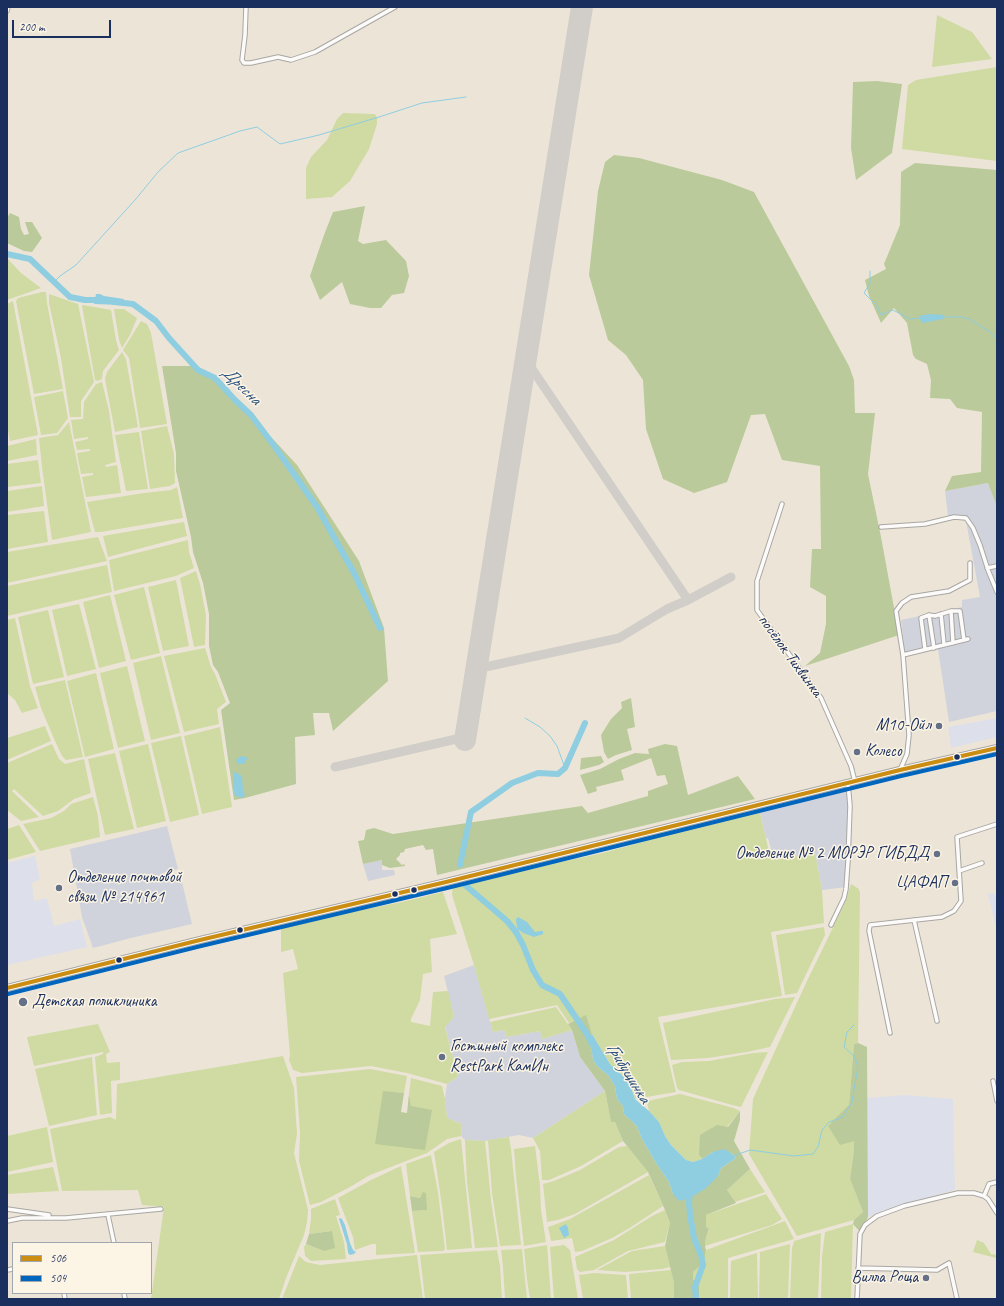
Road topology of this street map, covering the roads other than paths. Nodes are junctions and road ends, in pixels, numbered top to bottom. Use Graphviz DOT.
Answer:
graph roads {
  1 [pos="8,7"];
  2 [pos="246,7"];
  3 [pos="395,7"];
  4 [pos="7,11"];
  5 [pos="782,504"];
  6 [pos="881,527"];
  7 [pos="970,563"];
  8 [pos="997,566"];
  9 [pos="987,568"];
  10 [pos="996,584"];
  11 [pos="997,592"];
  12 [pos="951,611"];
  13 [pos="941,614"];
  14 [pos="929,615"];
  15 [pos="968,639"];
  16 [pos="964,640"];
  17 [pos="953,643"];
  18 [pos="944,644"];
  19 [pos="934,648"];
  20 [pos="925,649"];
  21 [pos="903,655"];
  22 [pos="997,748"];
  23 [pos="900,770"];
  24 [pos="855,782"];
  25 [pos="848,783"];
  26 [pos="997,824"];
  27 [pos="982,863"];
  28 [pos="959,871"];
  29 [pos="914,920"];
  30 [pos="831,925"];
  31 [pos="7,988"];
  32 [pos="937,1021"];
  33 [pos="890,1032"];
  34 [pos="993,1081"];
  35 [pos="997,1101"];
  36 [pos="997,1182"];
  37 [pos="984,1196"];
  38 [pos="7,1209"];
  39 [pos="162,1209"];
  40 [pos="997,1213"];
  41 [pos="108,1215"];
  42 [pos="60,1217"];
  43 [pos="7,1221"];
  44 [pos="114,1242"];
  45 [pos="858,1268"];
  46 [pos="857,1299"];
  47 [pos="956,1299"];
  1 -- 4 [label="street"];
  2 -- 3 [label="street"];
  5 -- 24 [label="street, посёлок Тихвинка"];
  6 -- 9 [label="street"];
  7 -- 21 [label="street"];
  8 -- 9 [label="street"];
  9 -- 10 [label="street"];
  10 -- 11 [label="street"];
  12 -- 13 [label="street"];
  12 -- 16 [label="street"];
  12 -- 17 [label="street"];
  13 -- 14 [label="street"];
  13 -- 18 [label="street"];
  14 -- 19 [label="street"];
  14 -- 20 [label="street"];
  15 -- 16 [label="street"];
  16 -- 17 [label="street"];
  17 -- 18 [label="street"];
  18 -- 19 [label="street"];
  19 -- 20 [label="street"];
  20 -- 21 [label="street"];
  21 -- 23 [label="street"];
  22 -- 23 [label="main road"];
  23 -- 24 [label="main road"];
  24 -- 25 [label="main road"];
  25 -- 30 [label="street"];
  25 -- 31 [label="main road"];
  26 -- 28 [label="street"];
  27 -- 28 [label="street"];
  28 -- 29 [label="street"];
  29 -- 32 [label="street"];
  29 -- 33 [label="street"];
  34 -- 35 [label="street"];
  36 -- 37 [label="street"];
  37 -- 40 [label="street"];
  37 -- 45 [label="street"];
  38 -- 42 [label="street"];
  39 -- 41 [label="street"];
  41 -- 42 [label="street"];
  41 -- 44 [label="street"];
  42 -- 43 [label="street"];
  45 -- 46 [label="street"];
  45 -- 47 [label="street"];
}
